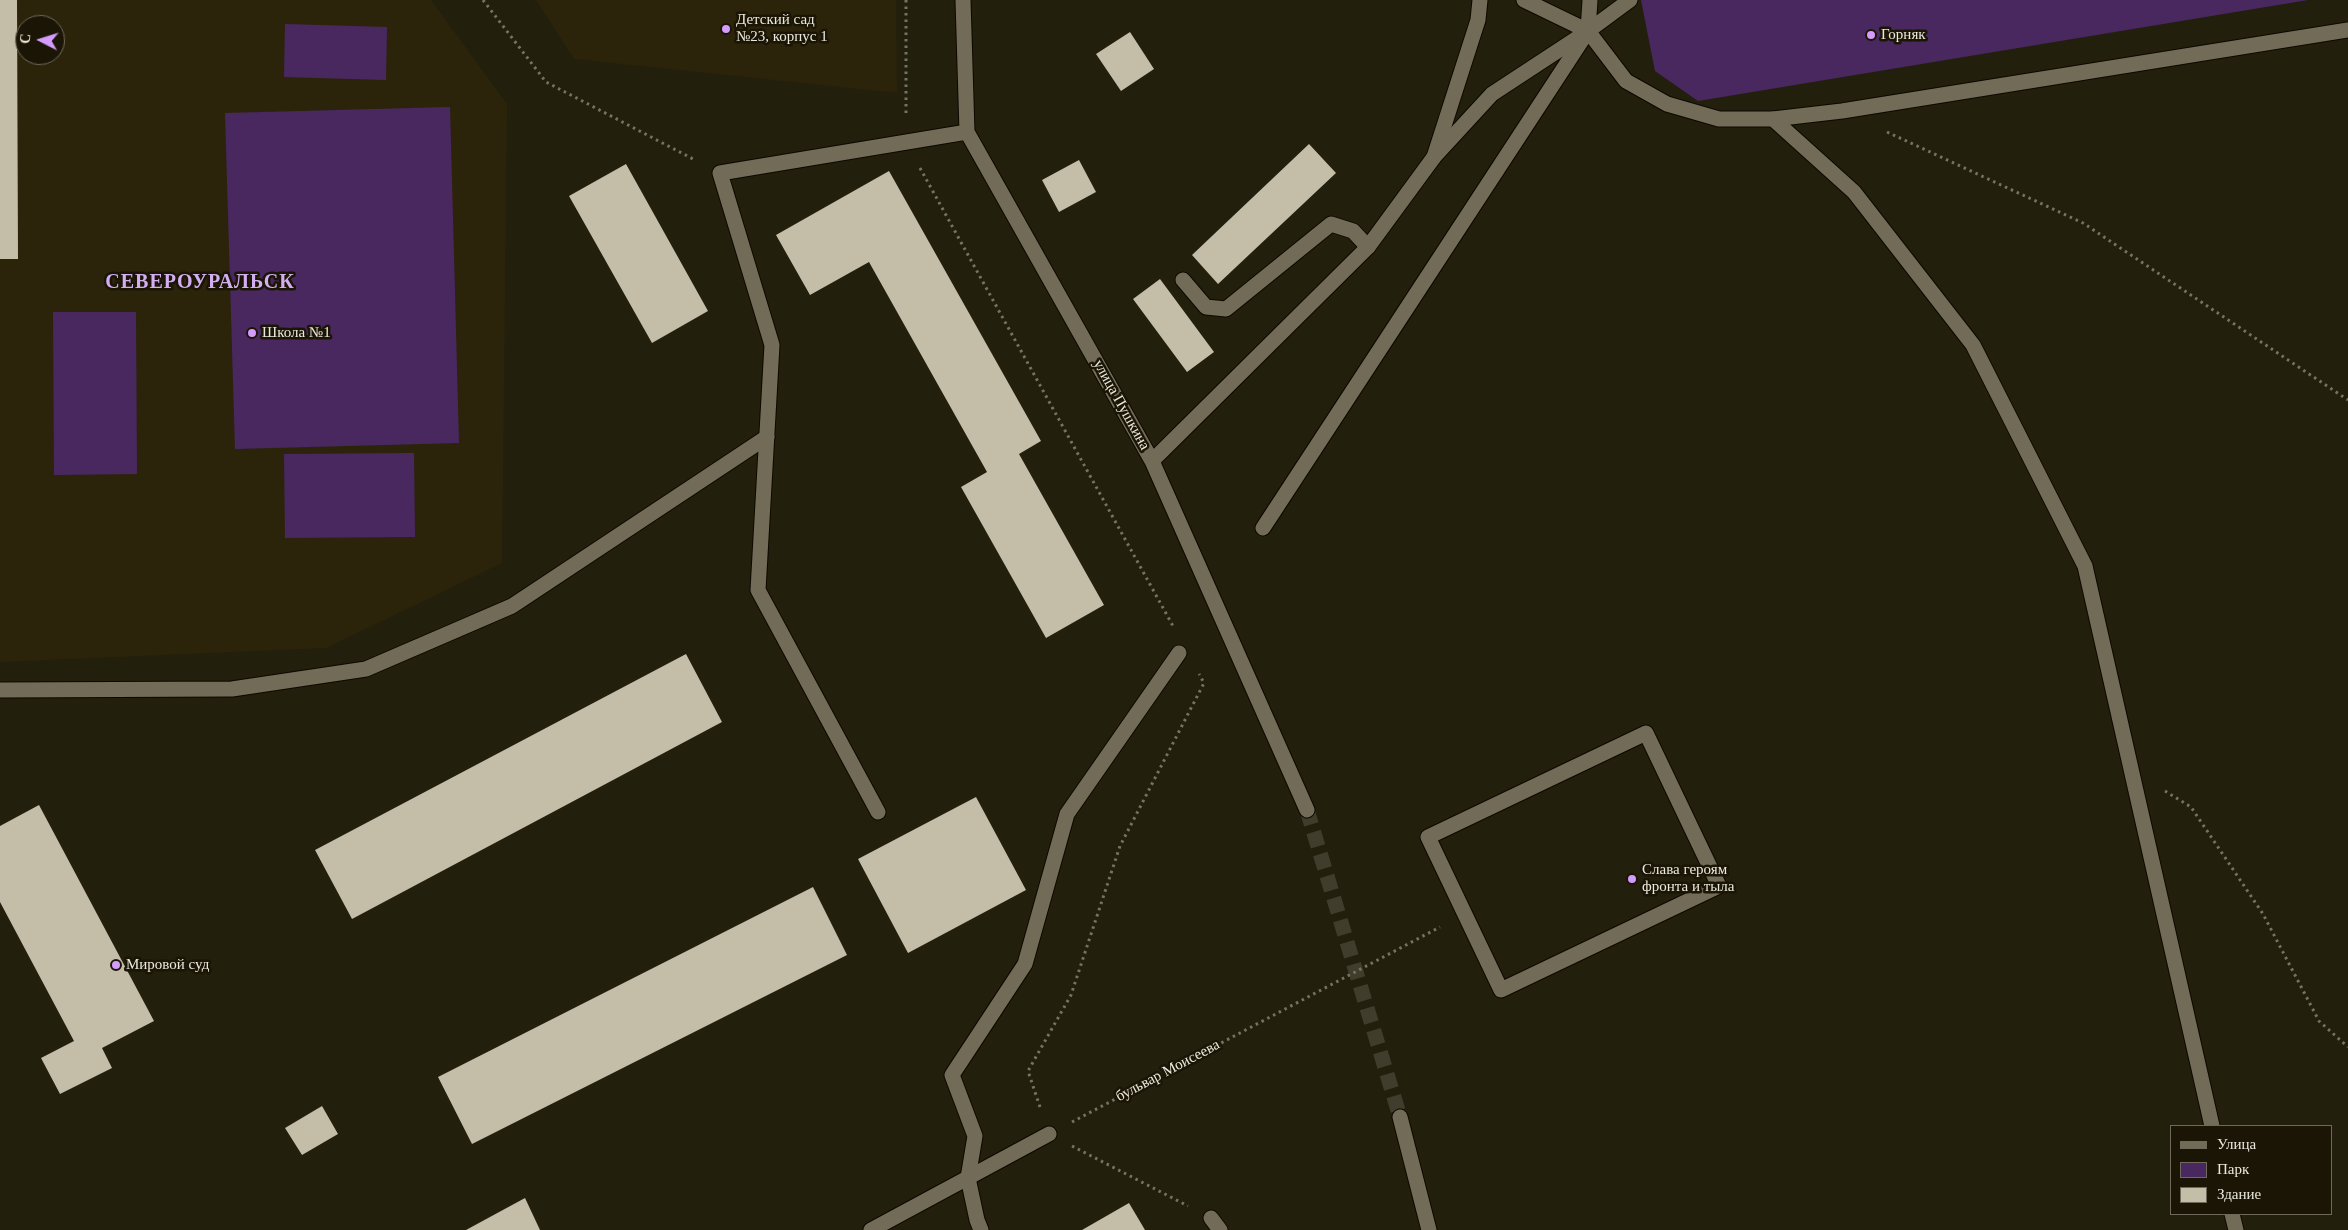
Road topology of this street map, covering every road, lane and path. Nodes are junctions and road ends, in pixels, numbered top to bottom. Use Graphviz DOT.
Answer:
graph roads {
  1 [pos="482,0"];
  2 [pos="906,0"];
  3 [pos="963,0"];
  4 [pos="1480,0"];
  5 [pos="1524,0"];
  6 [pos="1590,0"];
  7 [pos="1630,0"];
  8 [pos="2348,30"];
  9 [pos="1588,31"];
  10 [pos="1842,111"];
  11 [pos="1773,120"];
  12 [pos="967,132"];
  13 [pos="906,142"];
  14 [pos="1434,157"];
  15 [pos="720,173"];
  16 [pos="1368,248"];
  17 [pos="1183,280"];
  18 [pos="2348,400"];
  19 [pos="767,437"];
  20 [pos="1152,461"];
  21 [pos="1263,528"];
  22 [pos="1175,630"];
  23 [pos="1179,653"];
  24 [pos="1194,665"];
  25 [pos="0,690"];
  26 [pos="2132,772"];
  27 [pos="1307,810"];
  28 [pos="878,812"];
  29 [pos="1465,914"];
  30 [pos="2348,1048"];
  31 [pos="1400,1117"];
  32 [pos="2212,1125"];
  33 [pos="1049,1134"];
  34 [pos="968,1178"];
  35 [pos="2232,1215"];
  36 [pos="1216,1224"];
  37 [pos="871,1230"];
  38 [pos="981,1230"];
  39 [pos="1429,1230"];
  40 [pos="2236,1230"];
  1 -- 15 [label="path"];
  2 -- 13 [label="path"];
  3 -- 12 [label="street, улица Пушкина"];
  4 -- 14 [label="street"];
  5 -- 9 [label="street"];
  6 -- 9 [label="street"];
  7 -- 9 [label="street"];
  8 -- 10 [label="street"];
  9 -- 11 [label="street"];
  9 -- 14 [label="street"];
  9 -- 21 [label="street"];
  10 -- 11 [label="street"];
  10 -- 18 [label="path"];
  11 -- 26 [label="street"];
  12 -- 13 [label="street"];
  12 -- 20 [label="street, улица Пушкина"];
  13 -- 15 [label="street"];
  13 -- 22 [label="path"];
  14 -- 16 [label="street"];
  15 -- 19 [label="street"];
  16 -- 17 [label="street"];
  16 -- 20 [label="street"];
  19 -- 25 [label="street"];
  19 -- 28 [label="street"];
  20 -- 27 [label="street, улица Пушкина"];
  23 -- 34 [label="street"];
  24 -- 33 [label="path"];
  26 -- 30 [label="path"];
  26 -- 32 [label="street"];
  29 -- 29 [label="street"];
  29 -- 33 [label="path, бульвар Моисеева"];
  31 -- 39 [label="street"];
  33 -- 34 [label="street"];
  33 -- 36 [label="path"];
  34 -- 37 [label="street"];
  34 -- 38 [label="street"];
  35 -- 40 [label="street"];
}
